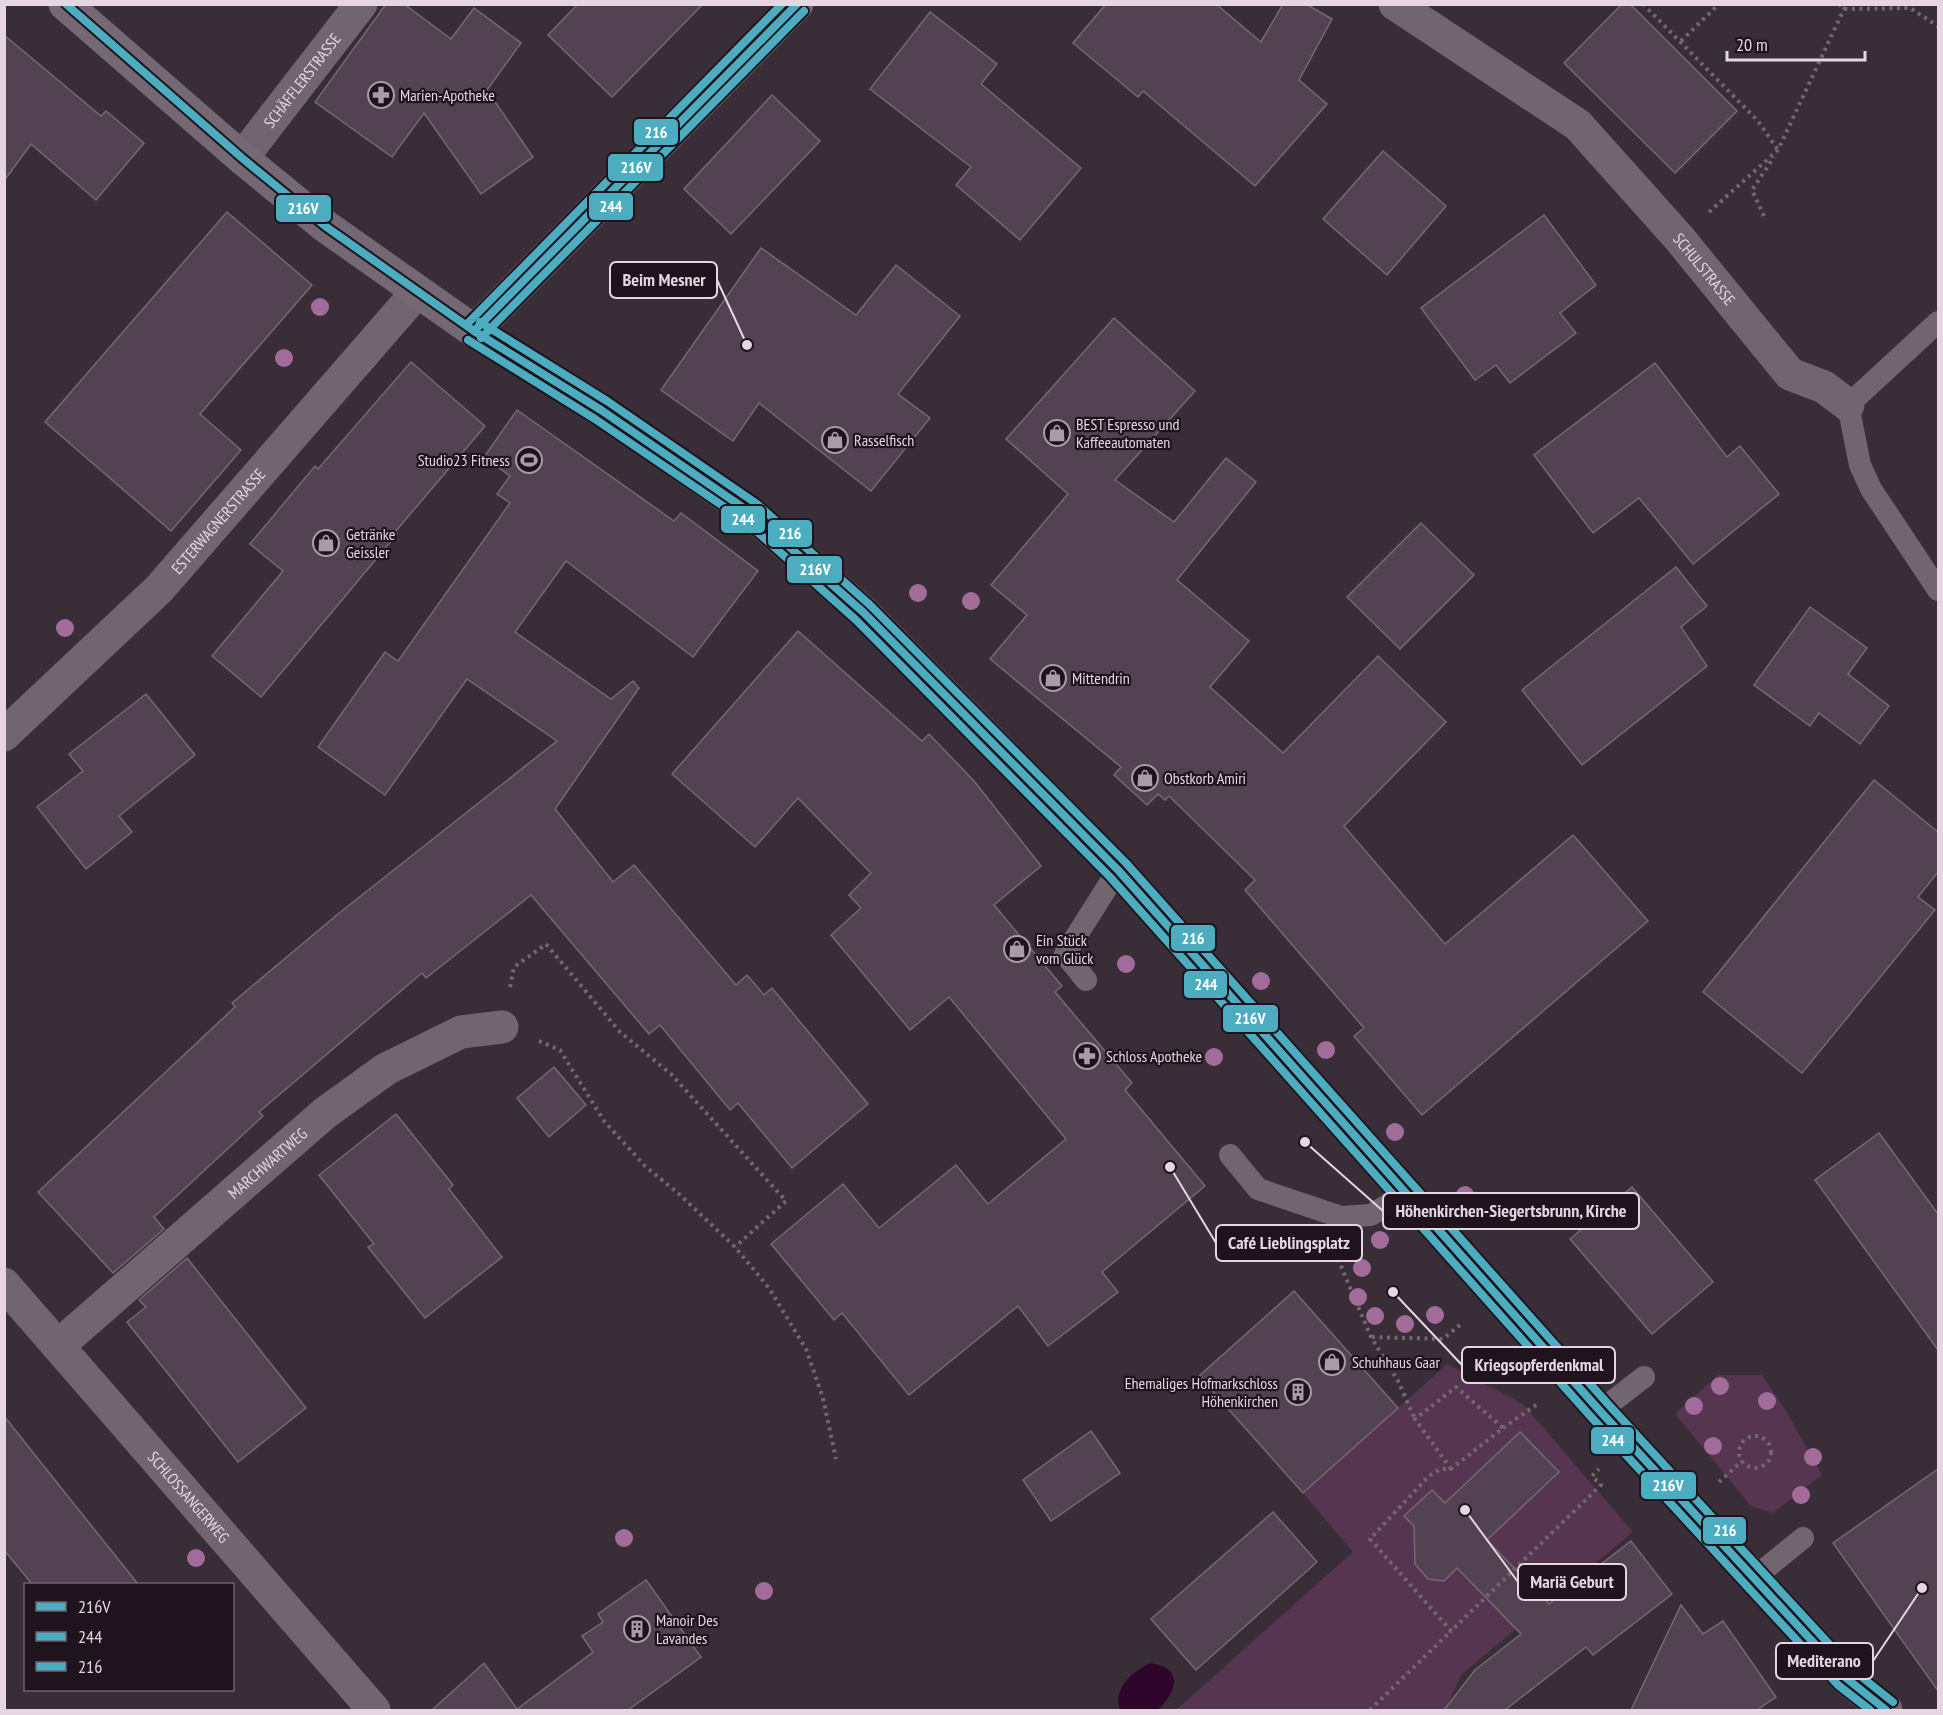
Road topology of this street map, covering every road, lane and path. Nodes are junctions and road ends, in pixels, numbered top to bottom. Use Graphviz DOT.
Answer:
graph roads {
  1 [pos="65,4"];
  2 [pos="361,4"];
  3 [pos="797,4"];
  4 [pos="1395,4"];
  5 [pos="1643,4"];
  6 [pos="1719,4"];
  7 [pos="1839,4"];
  8 [pos="1849,4"];
  9 [pos="1844,9"];
  10 [pos="1938,26"];
  11 [pos="1682,41"];
  12 [pos="1778,150"];
  13 [pos="242,158"];
  14 [pos="1764,216"];
  15 [pos="1679,238"];
  16 [pos="417,292"];
  17 [pos="1938,322"];
  18 [pos="474,331"];
  19 [pos="1848,405"];
  20 [pos="1938,590"];
  21 [pos="9,721"];
  22 [pos="1118,870"];
  23 [pos="1086,980"];
  24 [pos="502,1027"];
  25 [pos="560,1050"];
  26 [pos="1237,1163"];
  27 [pos="1405,1194"];
  28 [pos="735,1247"];
  29 [pos="1334,1251"];
  30 [pos="4,1284"];
  31 [pos="1461,1324"];
  32 [pos="1371,1337"];
  33 [pos="58,1346"];
  34 [pos="1644,1377"];
  35 [pos="1599,1411"];
  36 [pos="1415,1419"];
  37 [pos="836,1459"];
  38 [pos="1742,1461"];
  39 [pos="1451,1469"];
  40 [pos="1719,1482"];
  41 [pos="1601,1485"];
  42 [pos="1803,1538"];
  43 [pos="1754,1578"];
  44 [pos="1451,1631"];
  45 [pos="374,1710"];
  46 [pos="1370,1710"];
  47 [pos="1886,1710"];
  1 -- 13 [label="street"];
  2 -- 13 [label="street, SCHÄFFLERSTRASSE"];
  3 -- 18 [label="street"];
  4 -- 15 [label="street, SCHULSTRASSE"];
  5 -- 11 [label="path"];
  6 -- 11 [label="path"];
  7 -- 9 [label="path"];
  8 -- 9 [label="path"];
  9 -- 10 [label="path"];
  9 -- 12 [label="path"];
  11 -- 12 [label="path"];
  12 -- 14 [label="path"];
  12 -- 15 [label="path"];
  13 -- 16 [label="street"];
  15 -- 19 [label="street, SCHULSTRASSE"];
  16 -- 18 [label="street"];
  16 -- 21 [label="street, ESTERWAGNERSTRASSE"];
  17 -- 19 [label="lane"];
  18 -- 22 [label="street"];
  19 -- 20 [label="lane"];
  22 -- 23 [label="lane"];
  22 -- 27 [label="street"];
  24 -- 28 [label="path"];
  24 -- 33 [label="street, MARCHWARTWEG"];
  25 -- 28 [label="path"];
  26 -- 27 [label="lane"];
  27 -- 35 [label="street"];
  28 -- 37 [label="path"];
  29 -- 32 [label="path"];
  30 -- 33 [label="street, SCHLOSSANGERWEG"];
  31 -- 32 [label="path"];
  32 -- 36 [label="path"];
  33 -- 45 [label="street, SCHLOSSANGERWEG"];
  34 -- 35 [label="lane"];
  35 -- 43 [label="street"];
  36 -- 39 [label="path"];
  36 -- 39 [label="path"];
  38 -- 38 [label="path"];
  38 -- 40 [label="path"];
  39 -- 44 [label="path"];
  41 -- 44 [label="path"];
  42 -- 43 [label="lane"];
  43 -- 47 [label="street"];
  44 -- 46 [label="path"];
}
